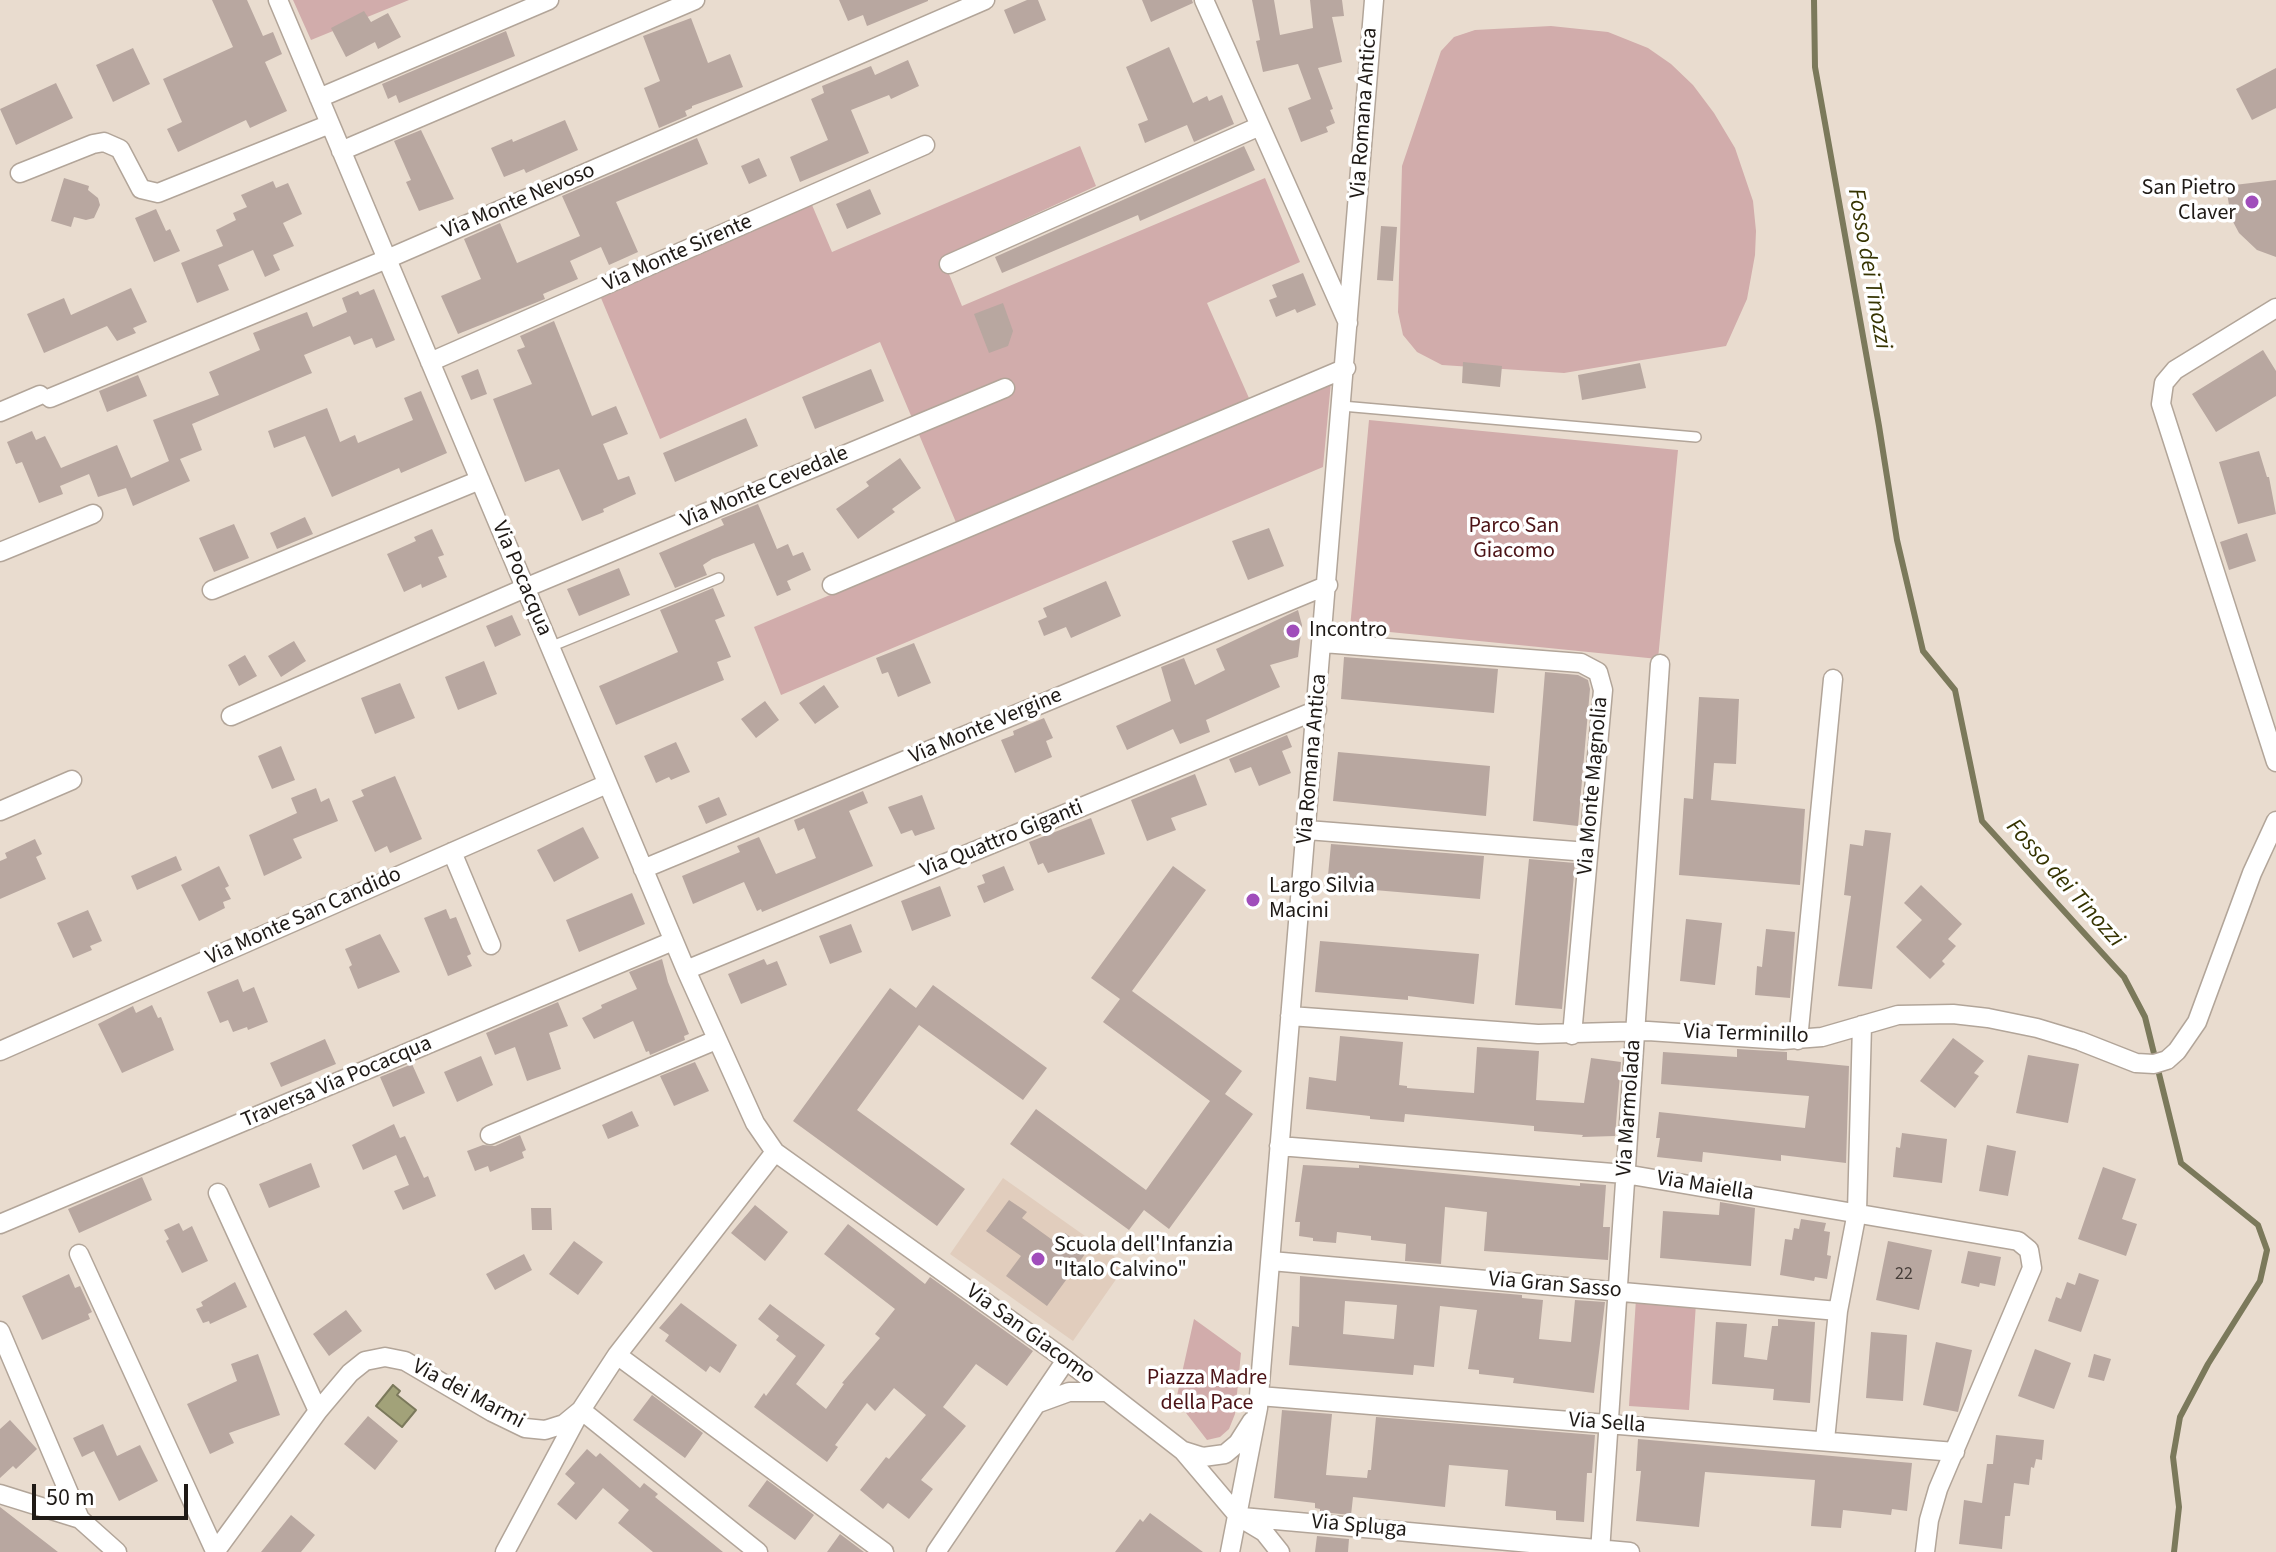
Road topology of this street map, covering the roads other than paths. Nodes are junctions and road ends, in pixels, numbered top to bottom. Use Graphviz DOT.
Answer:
graph roads {
  1 [pos="278,0"];
  2 [pos="549,0"];
  3 [pos="695,0"];
  4 [pos="985,0"];
  5 [pos="1204,0"];
  6 [pos="1374,0"];
  7 [pos="319,98"];
  8 [pos="330,124"];
  9 [pos="1260,126"];
  10 [pos="925,145"];
  11 [pos="341,151"];
  12 [pos="20,173"];
  13 [pos="387,259"];
  14 [pos="949,264"];
  15 [pos="2276,308"];
  16 [pos="1349,325"];
  17 [pos="430,362"];
  18 [pos="1346,368"];
  19 [pos="1005,388"];
  20 [pos="1342,406"];
  21 [pos="0,412"];
  22 [pos="1696,437"];
  23 [pos="480,480"];
  24 [pos="93,514"];
  25 [pos="0,552"];
  26 [pos="719,578"];
  27 [pos="832,585"];
  28 [pos="1328,585"];
  29 [pos="525,588"];
  30 [pos="212,590"];
  31 [pos="1323,643"];
  32 [pos="550,647"];
  33 [pos="1660,664"];
  34 [pos="1833,679"];
  35 [pos="1317,710"];
  36 [pos="231,716"];
  37 [pos="2276,762"];
  38 [pos="72,780"];
  39 [pos="607,784"];
  40 [pos="0,811"];
  41 [pos="2276,821"];
  42 [pos="1307,830"];
  43 [pos="452,852"];
  44 [pos="1588,852"];
  45 [pos="2276,861"];
  46 [pos="643,869"];
  47 [pos="2252,873"];
  48 [pos="673,941"];
  49 [pos="491,945"];
  50 [pos="686,970"];
  51 [pos="1290,1016"];
  52 [pos="1862,1025"];
  53 [pos="1636,1031"];
  54 [pos="1572,1035"];
  55 [pos="716,1040"];
  56 [pos="1798,1040"];
  57 [pos="0,1051"];
  58 [pos="490,1135"];
  59 [pos="1279,1146"];
  60 [pos="775,1152"];
  61 [pos="1625,1174"];
  62 [pos="218,1193"];
  63 [pos="1857,1212"];
  64 [pos="0,1224"];
  65 [pos="79,1254"];
  66 [pos="1271,1261"];
  67 [pos="1618,1292"];
  68 [pos="1838,1311"];
  69 [pos="0,1331"];
  70 [pos="617,1355"];
  71 [pos="1066,1360"];
  72 [pos="1107,1392"];
  73 [pos="1259,1402"];
  74 [pos="1036,1404"];
  75 [pos="581,1410"];
  76 [pos="318,1411"];
  77 [pos="1609,1425"];
  78 [pos="1825,1440"];
  79 [pos="1183,1451"];
  80 [pos="1955,1452"];
  81 [pos="0,1494"];
  82 [pos="1239,1517"];
  83 [pos="80,1519"];
  84 [pos="1600,1551"];
  85 [pos="117,1552"];
  86 [pos="215,1552"];
  87 [pos="505,1552"];
  88 [pos="758,1552"];
  89 [pos="884,1552"];
  90 [pos="936,1552"];
  91 [pos="1230,1552"];
  92 [pos="1280,1552"];
  93 [pos="1630,1552"];
  94 [pos="1925,1552"];
  1 -- 7 [label="street, Via Pocacqua"];
  2 -- 7 [label="street"];
  3 -- 11 [label="street"];
  4 -- 13 [label="street, Via Monte Nevoso"];
  5 -- 9 [label="street"];
  6 -- 16 [label="street, Via Romana Antica"];
  7 -- 8 [label="street, Via Pocacqua"];
  8 -- 11 [label="street, Via Pocacqua"];
  8 -- 12 [label="street"];
  9 -- 14 [label="street"];
  9 -- 16 [label="street"];
  10 -- 17 [label="street, Via Monte Sirente"];
  11 -- 13 [label="street, Via Pocacqua"];
  13 -- 17 [label="street, Via Pocacqua"];
  13 -- 21 [label="street, Via Monte Nevoso"];
  15 -- 37 [label="street"];
  16 -- 18 [label="street, Via Romana Antica"];
  17 -- 23 [label="street, Via Pocacqua"];
  18 -- 20 [label="street, Via Romana Antica"];
  18 -- 27 [label="street"];
  19 -- 29 [label="street, Via Monte Cevedale"];
  20 -- 22 [label="lane"];
  20 -- 28 [label="street, Via Romana Antica"];
  23 -- 29 [label="street, Via Pocacqua"];
  23 -- 30 [label="street"];
  24 -- 25 [label="street"];
  26 -- 32 [label="lane"];
  28 -- 31 [label="street, Via Romana Antica"];
  28 -- 46 [label="street, Via Monte Vergine"];
  29 -- 32 [label="street, Via Pocacqua"];
  29 -- 36 [label="street, Via Monte Cevedale"];
  31 -- 35 [label="street, Via Romana Antica"];
  31 -- 44 [label="street, Via Monte Magnolia"];
  32 -- 39 [label="street, Via Pocacqua"];
  33 -- 53 [label="street, Via Marmolada"];
  34 -- 56 [label="street"];
  35 -- 42 [label="street, Via Romana Antica"];
  35 -- 50 [label="street, Via Quattro Giganti"];
  38 -- 40 [label="street"];
  39 -- 43 [label="street, Via Monte San Candido"];
  39 -- 46 [label="street, Via Pocacqua"];
  41 -- 47 [label="street, Via Terminillo"];
  42 -- 44 [label="street"];
  42 -- 51 [label="street, Via Romana Antica"];
  43 -- 49 [label="street"];
  43 -- 57 [label="street, Via Monte San Candido"];
  44 -- 54 [label="street, Via Monte Magnolia"];
  45 -- 47 [label="street"];
  46 -- 48 [label="street, Via Pocacqua"];
  47 -- 52 [label="street, Via Terminillo"];
  48 -- 50 [label="street, Via Pocacqua"];
  48 -- 64 [label="street, Traversa Via Pocacqua"];
  50 -- 55 [label="street, Via Pocacqua"];
  51 -- 54 [label="street, Via Terminillo"];
  51 -- 59 [label="street, Via Romana Antica"];
  52 -- 56 [label="street, Via Terminillo"];
  52 -- 63 [label="street"];
  53 -- 54 [label="street, Via Terminillo"];
  53 -- 56 [label="street, Via Terminillo"];
  53 -- 61 [label="street, Via Marmolada"];
  55 -- 58 [label="street"];
  55 -- 60 [label="street, Via Pocacqua"];
  59 -- 61 [label="street, Via Maiella"];
  59 -- 66 [label="street, Via Romana Antica"];
  60 -- 70 [label="street, Via dei Marmi"];
  60 -- 71 [label="street, Via San Giacomo"];
  61 -- 63 [label="street, Via Maiella"];
  61 -- 67 [label="street, Via Marmolada"];
  62 -- 76 [label="street"];
  63 -- 68 [label="street"];
  63 -- 80 [label="street, Via Maiella"];
  65 -- 86 [label="street"];
  66 -- 67 [label="street, Via Gran Sasso"];
  66 -- 73 [label="street, Via Romana Antica"];
  67 -- 68 [label="street, Via Gran Sasso"];
  67 -- 77 [label="street, Via Marmolada"];
  68 -- 78 [label="street"];
  69 -- 83 [label="street"];
  70 -- 75 [label="street, Via dei Marmi"];
  70 -- 89 [label="street"];
  71 -- 72 [label="street, Via San Giacomo"];
  71 -- 74 [label="street"];
  72 -- 74 [label="street"];
  72 -- 79 [label="street, Via San Giacomo"];
  73 -- 77 [label="street, Via Sella"];
  73 -- 79 [label="street"];
  73 -- 82 [label="street, Via Romana Antica"];
  74 -- 90 [label="street"];
  75 -- 76 [label="street, Via dei Marmi"];
  75 -- 87 [label="street"];
  75 -- 88 [label="street"];
  76 -- 86 [label="street, Via dei Marmi"];
  77 -- 78 [label="street, Via Sella"];
  77 -- 84 [label="street, Via Marmolada"];
  78 -- 80 [label="street, Via Sella"];
  79 -- 82 [label="street, Via San Giacomo"];
  80 -- 94 [label="street"];
  81 -- 83 [label="street"];
  82 -- 84 [label="street, Via Spluga"];
  82 -- 91 [label="street"];
  82 -- 92 [label="street"];
  83 -- 85 [label="street"];
  84 -- 93 [label="street, Via Spluga"];
}
